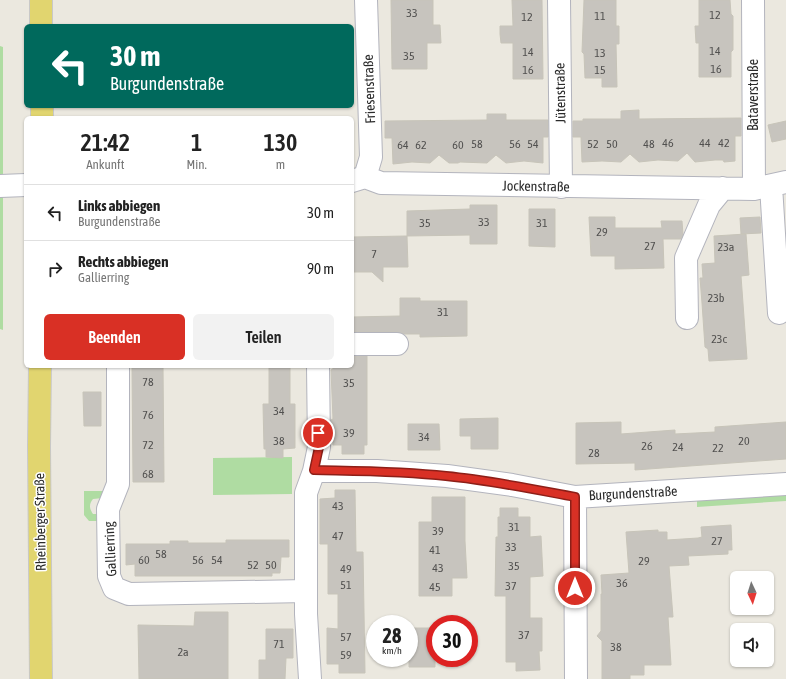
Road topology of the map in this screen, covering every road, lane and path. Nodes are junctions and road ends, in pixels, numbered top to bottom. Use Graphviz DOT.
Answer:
graph roads {
  1 [pos="41,0"];
  2 [pos="366,0"];
  3 [pos="559,0"];
  4 [pos="752,0"];
  5 [pos="41,24"];
  6 [pos="359,179"];
  7 [pos="24,185"];
  8 [pos="0,186"];
  9 [pos="770,186"];
  10 [pos="562,187"];
  11 [pos="723,188"];
  12 [pos="779,313"];
  13 [pos="687,318"];
  14 [pos="354,344"];
  15 [pos="397,344"];
  16 [pos="40,368"];
  17 [pos="118,368"];
  18 [pos="318,368"];
  19 [pos="314,470"];
  20 [pos="786,484"];
  21 [pos="575,497"];
  22 [pos="306,591"];
  23 [pos="41,679"];
  24 [pos="310,679"];
  25 [pos="576,679"];
  1 -- 5 [label="main road"];
  2 -- 6 [label="street, Friesenstraße"];
  3 -- 10 [label="street, Jütenstraße"];
  4 -- 9 [label="street, Bataverstraße"];
  6 -- 10 [label="street, Jockenstraße"];
  7 -- 8 [label="street"];
  9 -- 11 [label="street, Jockenstraße"];
  9 -- 12 [label="street"];
  10 -- 11 [label="street, Jockenstraße"];
  11 -- 13 [label="street"];
  14 -- 15 [label="street"];
  16 -- 23 [label="main road, Rheinberger Straße"];
  17 -- 22 [label="street, Gallierring"];
  18 -- 19 [label="street"];
  19 -- 21 [label="street, Burgundenstraße"];
  19 -- 22 [label="street"];
  20 -- 21 [label="street, Burgundenstraße"];
  21 -- 25 [label="street"];
  22 -- 24 [label="street"];
}
